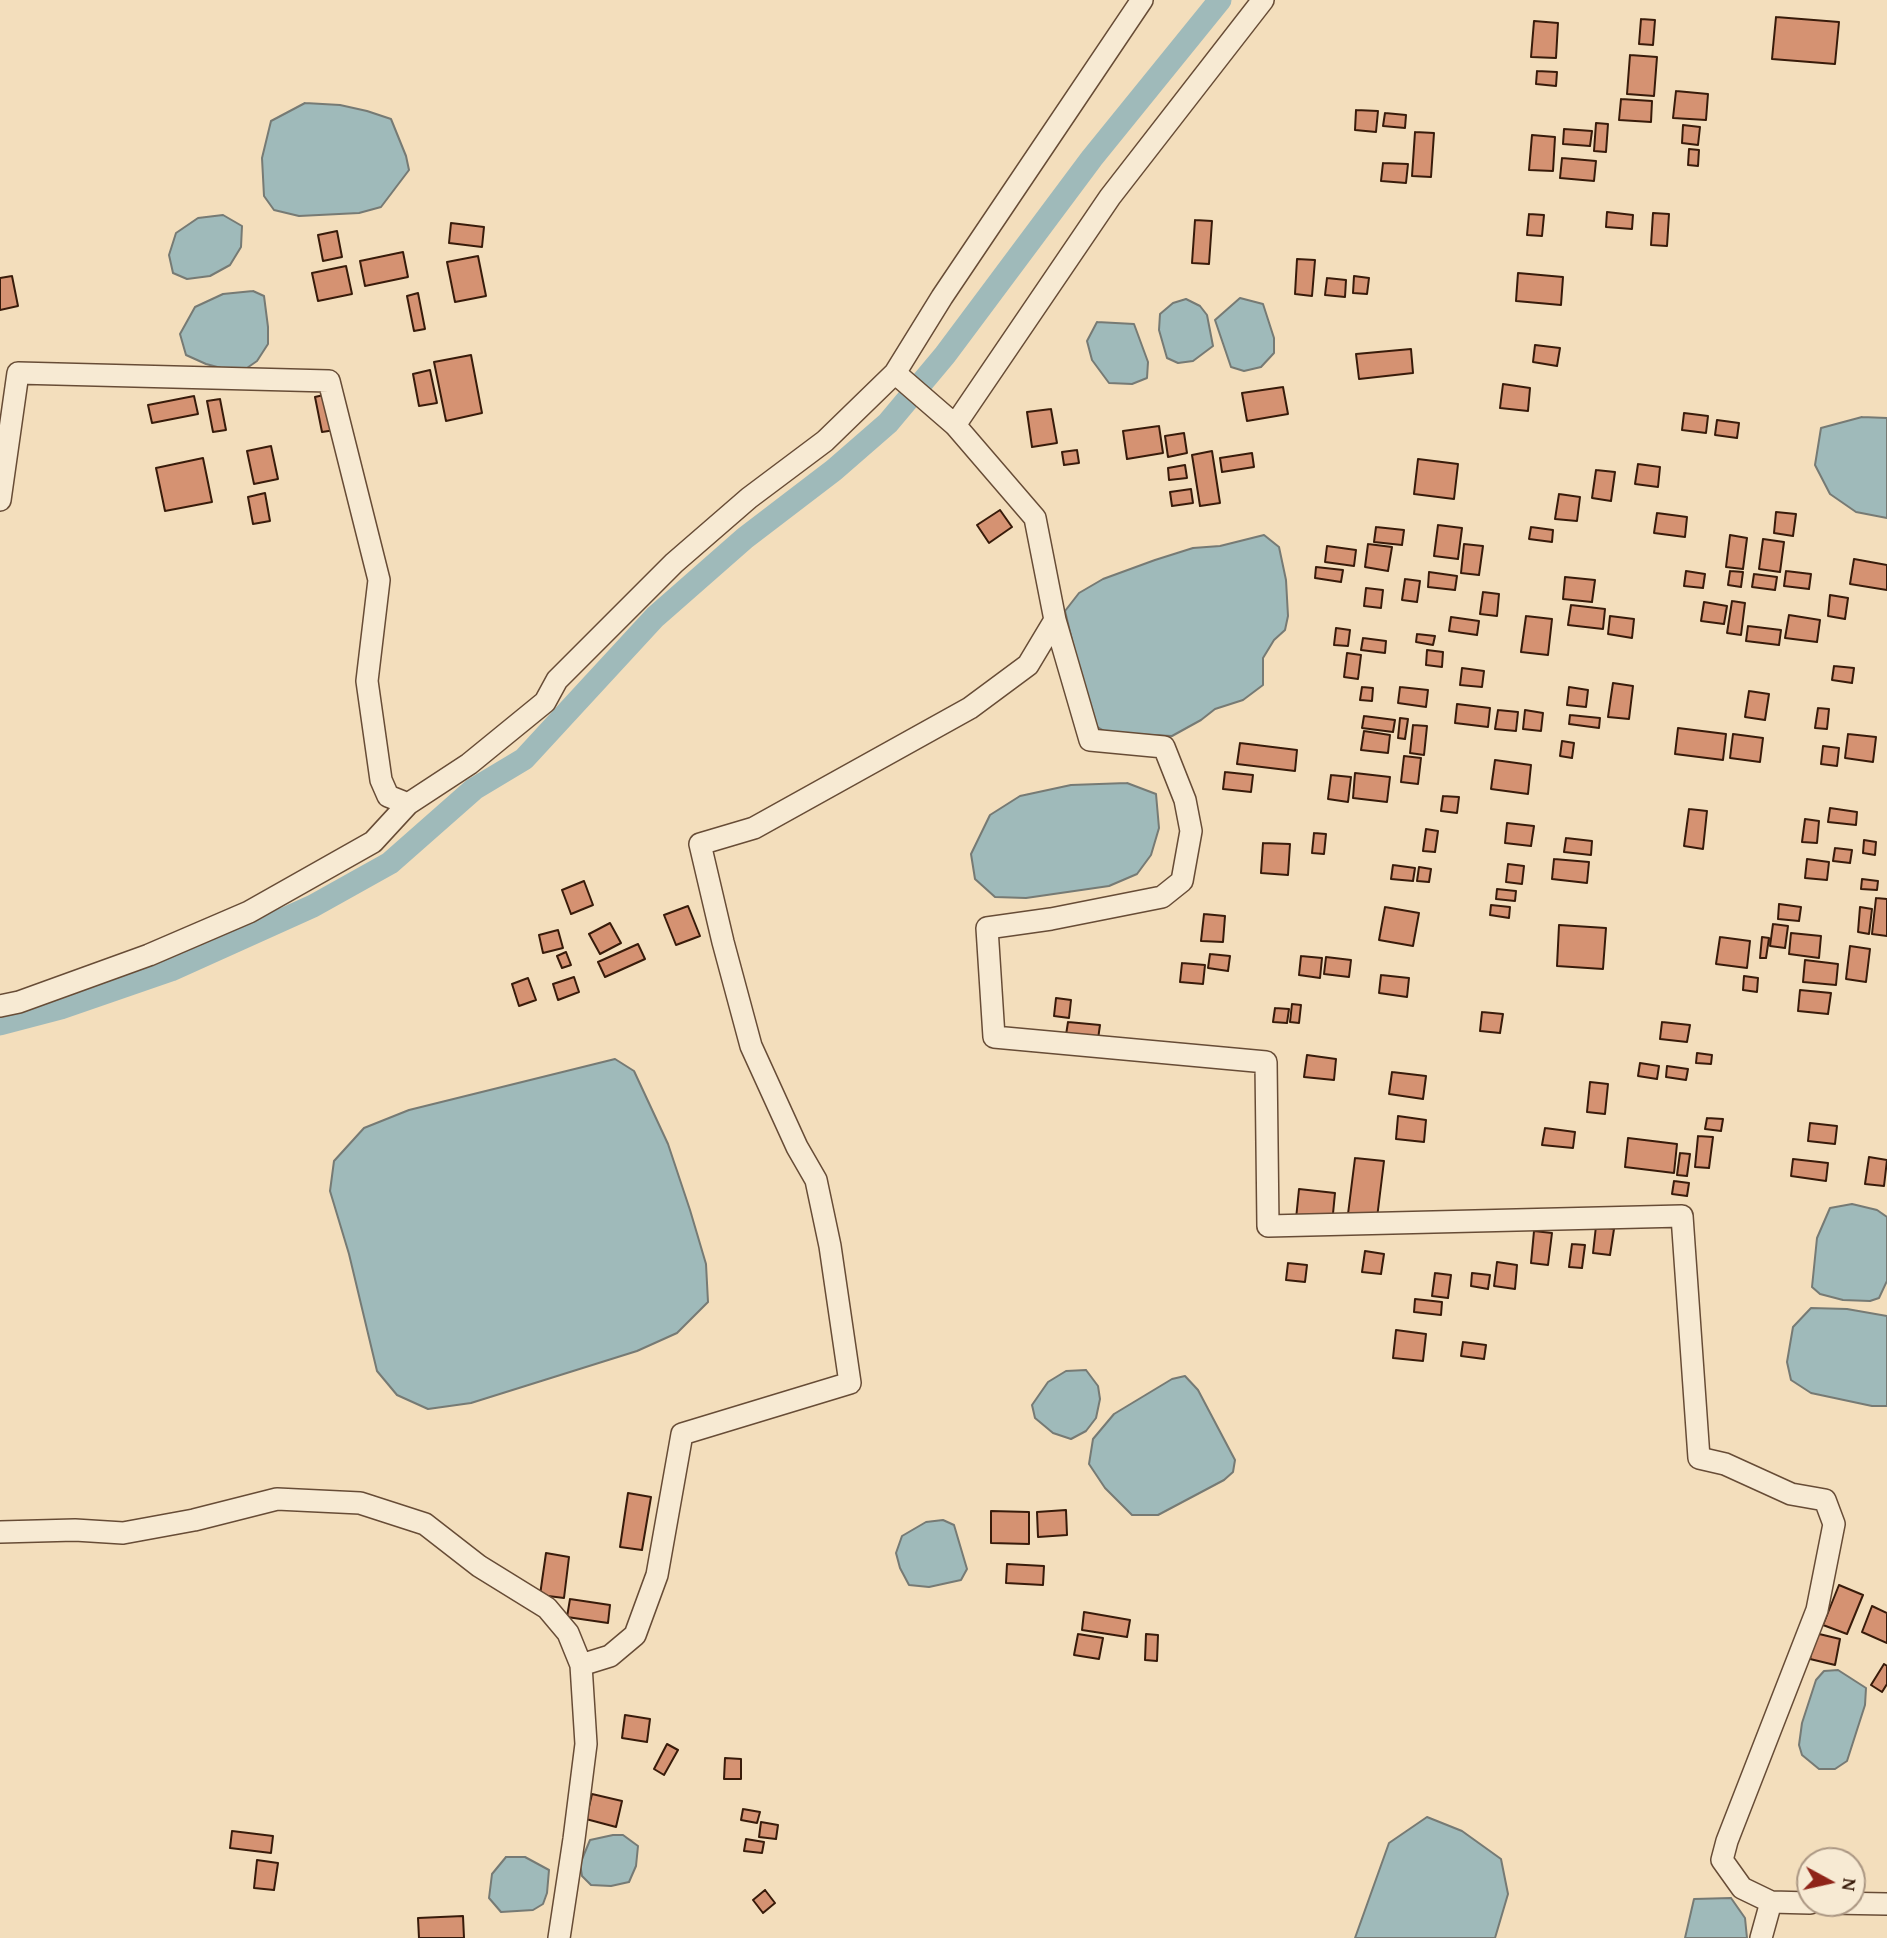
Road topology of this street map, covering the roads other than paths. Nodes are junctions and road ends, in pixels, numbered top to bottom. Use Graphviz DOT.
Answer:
graph roads {
  1 [pos="1142,0"];
  2 [pos="1263,0"];
  3 [pos="895,373"];
  4 [pos="955,425"];
  5 [pos="0,499"];
  6 [pos="1055,620"];
  7 [pos="408,804"];
  8 [pos="0,1006"];
  9 [pos="0,1532"];
  10 [pos="581,1665"];
  11 [pos="1771,1902"];
  12 [pos="1796,1903"];
  13 [pos="1866,1904"];
  14 [pos="1887,1904"];
  15 [pos="559,1938"];
  16 [pos="1761,1938"];
  1 -- 3 [label="street"];
  2 -- 4 [label="street"];
  3 -- 4 [label="street"];
  3 -- 7 [label="street"];
  4 -- 6 [label="street"];
  5 -- 7 [label="street"];
  6 -- 10 [label="street"];
  6 -- 11 [label="street"];
  7 -- 8 [label="street"];
  9 -- 10 [label="street"];
  10 -- 15 [label="street"];
  11 -- 12 [label="street"];
  11 -- 16 [label="street"];
  13 -- 14 [label="street"];
}
